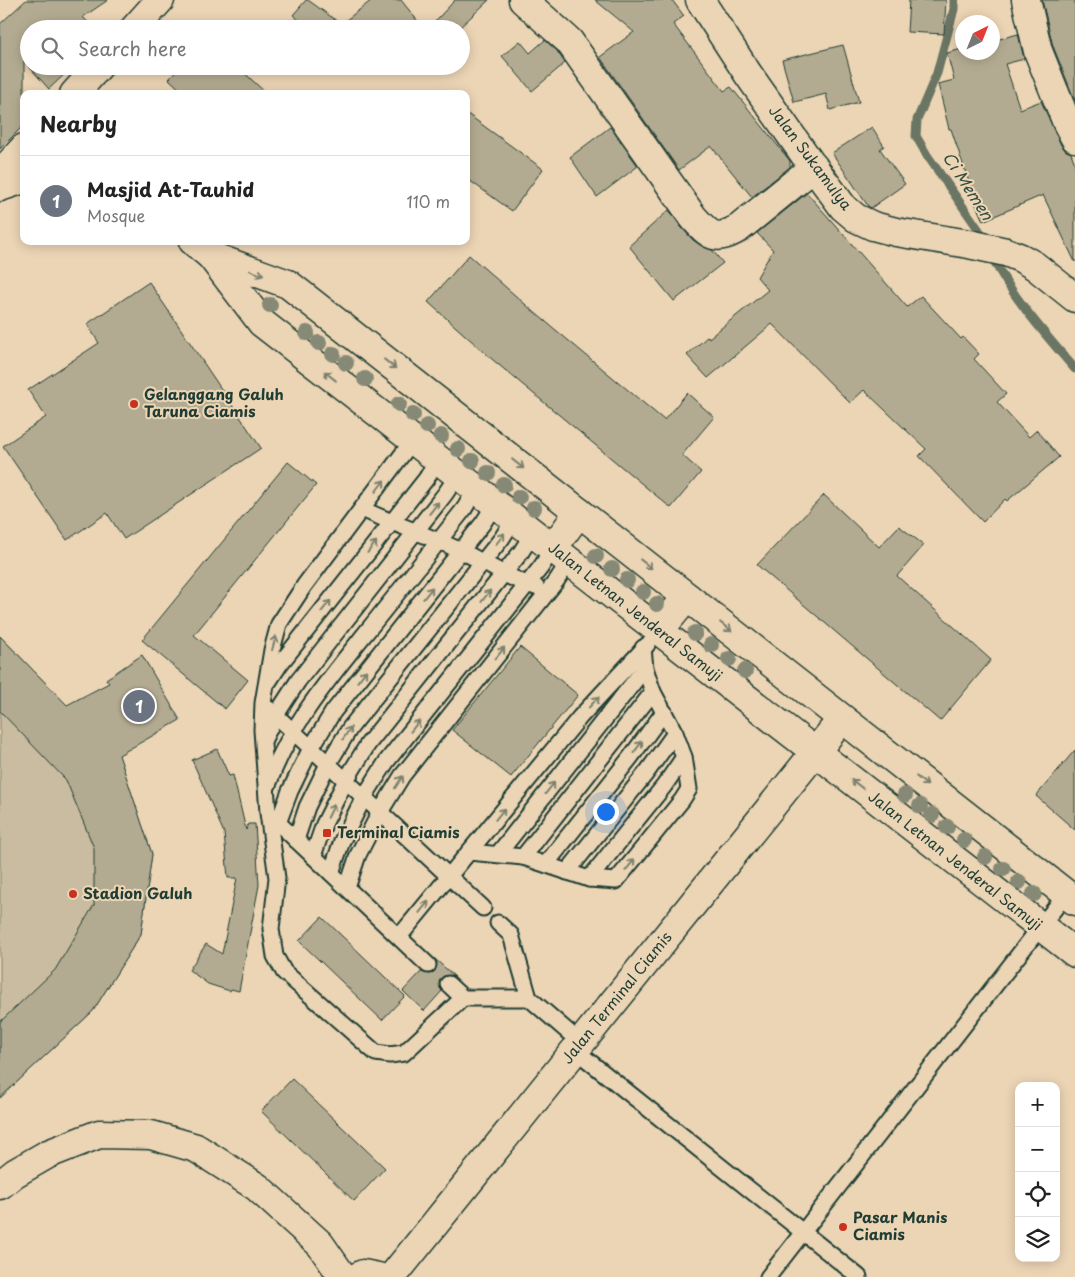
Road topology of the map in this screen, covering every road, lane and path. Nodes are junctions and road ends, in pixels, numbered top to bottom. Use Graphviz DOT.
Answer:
graph roads {
  1 [pos="160,0"];
  2 [pos="523,0"];
  3 [pos="700,0"];
  4 [pos="1026,0"];
  5 [pos="142,20"];
  6 [pos="91,75"];
  7 [pos="107,75"];
  8 [pos="78,90"];
  9 [pos="104,90"];
  10 [pos="1075,138"];
  11 [pos="20,152"];
  12 [pos="814,167"];
  13 [pos="0,174"];
  14 [pos="20,180"];
  15 [pos="0,187"];
  16 [pos="202,248"];
  17 [pos="1075,297"];
  18 [pos="413,440"];
  19 [pos="362,509"];
  20 [pos="504,511"];
  21 [pos="579,512"];
  22 [pos="391,523"];
  23 [pos="415,532"];
  24 [pos="439,541"];
  25 [pos="461,551"];
  26 [pos="482,562"];
  27 [pos="503,574"];
  28 [pos="527,585"];
  29 [pos="549,591"];
  30 [pos="687,597"];
  31 [pos="651,640"];
  32 [pos="645,668"];
  33 [pos="266,687"];
  34 [pos="653,692"];
  35 [pos="263,703"];
  36 [pos="664,712"];
  37 [pos="276,715"];
  38 [pos="842,719"];
  39 [pos="294,732"];
  40 [pos="675,733"];
  41 [pos="263,741"];
  42 [pos="311,748"];
  43 [pos="816,752"];
  44 [pos="684,757"];
  45 [pos="328,764"];
  46 [pos="346,780"];
  47 [pos="266,791"];
  48 [pos="364,797"];
  49 [pos="380,812"];
  50 [pos="273,818"];
  51 [pos="296,840"];
  52 [pos="469,852"];
  53 [pos="498,854"];
  54 [pos="313,856"];
  55 [pos="523,857"];
  56 [pos="546,864"];
  57 [pos="567,872"];
  58 [pos="331,873"];
  59 [pos="449,876"];
  60 [pos="589,879"];
  61 [pos="347,888"];
  62 [pos="1071,897"];
  63 [pos="483,908"];
  64 [pos="498,923"];
  65 [pos="1041,927"];
  66 [pos="399,937"];
  67 [pos="1075,954"];
  68 [pos="428,965"];
  69 [pos="448,984"];
  70 [pos="463,998"];
  71 [pos="529,998"];
  72 [pos="578,1047"];
  73 [pos="0,1185"];
  74 [pos="803,1233"];
  75 [pos="344,1277"];
  76 [pos="357,1277"];
  77 [pos="378,1277"];
  78 [pos="392,1277"];
  79 [pos="768,1277"];
  80 [pos="859,1277"];
  1 -- 5 [label="street"];
  2 -- 12 [label="street"];
  3 -- 12 [label="street, Jalan Sukamulya"];
  4 -- 10 [label="street"];
  6 -- 8 [label="street"];
  7 -- 9 [label="street"];
  11 -- 13 [label="street"];
  12 -- 17 [label="street, Jalan Sukamulya"];
  14 -- 15 [label="street"];
  18 -- 16 [label="street, Jalan Letnan Jenderal Samuji, one-way"];
  16 -- 21 [label="street, Jalan Letnan Jenderal Samuji, one-way"];
  19 -- 18 [label="lane, one-way"];
  18 -- 20 [label="street, Jalan Letnan Jenderal Samuji"];
  19 -- 22 [label="lane"];
  33 -- 19 [label="lane, one-way"];
  20 -- 21 [label="street"];
  20 -- 22 [label="lane"];
  23 -- 20 [label="lane, one-way"];
  20 -- 24 [label="lane"];
  20 -- 25 [label="lane"];
  26 -- 20 [label="lane, one-way"];
  20 -- 27 [label="lane"];
  20 -- 28 [label="lane"];
  20 -- 29 [label="lane"];
  20 -- 31 [label="street, Jalan Letnan Jenderal Samuji"];
  21 -- 30 [label="street, Jalan Letnan Jenderal Samuji, one-way"];
  22 -- 23 [label="lane"];
  33 -- 22 [label="lane, one-way"];
  23 -- 24 [label="lane"];
  23 -- 37 [label="lane"];
  24 -- 25 [label="lane"];
  24 -- 39 [label="lane"];
  25 -- 26 [label="lane"];
  42 -- 25 [label="lane, one-way"];
  26 -- 27 [label="lane"];
  45 -- 26 [label="lane, one-way"];
  27 -- 28 [label="lane"];
  46 -- 27 [label="lane, one-way"];
  28 -- 29 [label="lane"];
  48 -- 28 [label="lane, one-way"];
  49 -- 29 [label="lane, one-way"];
  30 -- 31 [label="street"];
  30 -- 38 [label="street, Jalan Letnan Jenderal Samuji, one-way"];
  31 -- 32 [label="lane"];
  31 -- 43 [label="street, Jalan Letnan Jenderal Samuji"];
  52 -- 31 [label="lane, one-way"];
  32 -- 34 [label="lane"];
  53 -- 32 [label="lane, one-way"];
  33 -- 35 [label="lane"];
  34 -- 36 [label="lane"];
  34 -- 55 [label="lane"];
  35 -- 37 [label="lane"];
  35 -- 41 [label="lane"];
  36 -- 40 [label="lane"];
  56 -- 36 [label="lane, one-way"];
  37 -- 39 [label="lane"];
  37 -- 41 [label="lane"];
  38 -- 43 [label="street, Jalan Terminal Ciamis"];
  38 -- 62 [label="street, Jalan Letnan Jenderal Samuji, one-way"];
  39 -- 42 [label="lane"];
  39 -- 47 [label="lane"];
  40 -- 44 [label="lane"];
  40 -- 57 [label="lane"];
  41 -- 47 [label="lane"];
  42 -- 45 [label="lane"];
  42 -- 50 [label="lane"];
  65 -- 43 [label="street, Jalan Letnan Jenderal Samuji, one-way"];
  43 -- 72 [label="street, Jalan Terminal Ciamis"];
  44 -- 60 [label="lane"];
  60 -- 44 [label="lane, one-way"];
  45 -- 46 [label="lane"];
  45 -- 51 [label="lane"];
  46 -- 48 [label="lane"];
  54 -- 46 [label="lane, one-way"];
  47 -- 50 [label="lane"];
  48 -- 49 [label="lane"];
  48 -- 58 [label="lane"];
  49 -- 59 [label="lane"];
  49 -- 61 [label="lane"];
  50 -- 51 [label="lane"];
  50 -- 70 [label="lane"];
  51 -- 54 [label="lane"];
  52 -- 53 [label="lane"];
  52 -- 59 [label="lane"];
  53 -- 55 [label="lane"];
  54 -- 58 [label="lane"];
  55 -- 56 [label="lane"];
  56 -- 57 [label="lane"];
  57 -- 60 [label="lane"];
  58 -- 61 [label="lane"];
  59 -- 63 [label="lane"];
  66 -- 59 [label="lane, one-way"];
  61 -- 66 [label="lane"];
  62 -- 65 [label="lane"];
  64 -- 71 [label="lane"];
  65 -- 67 [label="street, Jalan Letnan Jenderal Samuji"];
  65 -- 74 [label="lane"];
  66 -- 68 [label="lane"];
  69 -- 70 [label="lane"];
  70 -- 71 [label="lane"];
  71 -- 72 [label="lane"];
  72 -- 74 [label="lane"];
  72 -- 78 [label="street, Jalan Terminal Ciamis"];
  73 -- 75 [label="street"];
  74 -- 79 [label="lane"];
  74 -- 80 [label="lane"];
  76 -- 77 [label="street"];
}
